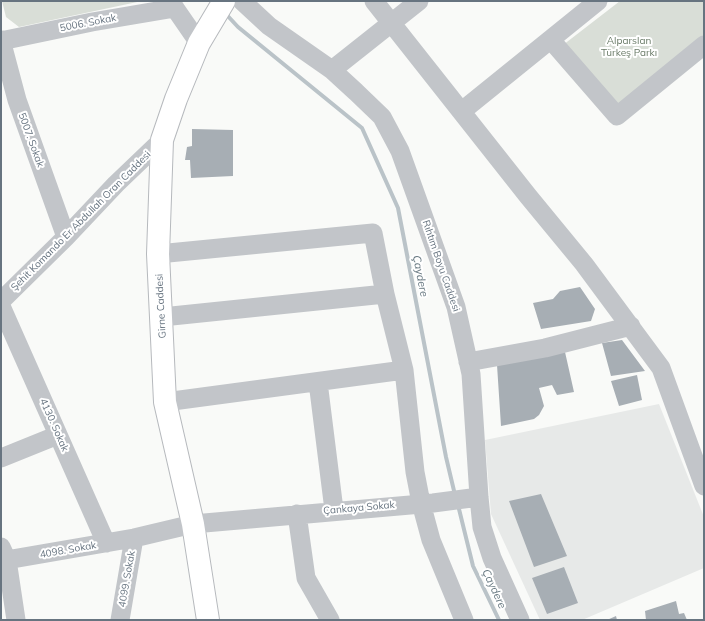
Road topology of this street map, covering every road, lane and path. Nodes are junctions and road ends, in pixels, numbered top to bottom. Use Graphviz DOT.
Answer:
graph roads {
  1 [pos="224,1"];
  2 [pos="242,1"];
  3 [pos="374,1"];
  4 [pos="598,1"];
  5 [pos="417,2"];
  6 [pos="173,5"];
  7 [pos="391,23"];
  8 [pos="202,37"];
  9 [pos="551,40"];
  10 [pos="1,41"];
  11 [pos="704,45"];
  12 [pos="332,70"];
  13 [pos="462,111"];
  14 [pos="162,140"];
  15 [pos="66,238"];
  16 [pos="158,254"];
  17 [pos="385,294"];
  18 [pos="1,301"];
  19 [pos="1,306"];
  20 [pos="162,317"];
  21 [pos="630,326"];
  22 [pos="468,362"];
  23 [pos="404,370"];
  24 [pos="318,382"];
  25 [pos="165,402"];
  26 [pos="58,435"];
  27 [pos="1,458"];
  28 [pos="704,486"];
  29 [pos="472,498"];
  30 [pos="427,503"];
  31 [pos="334,510"];
  32 [pos="297,514"];
  33 [pos="193,524"];
  34 [pos="134,538"];
  35 [pos="106,543"];
  36 [pos="3,556"];
  37 [pos="16,620"];
  38 [pos="120,620"];
  39 [pos="208,620"];
  40 [pos="330,620"];
  41 [pos="464,620"];
  42 [pos="520,620"];
  1 -- 8 [label="main road, Girne Caddesi"];
  2 -- 12 [label="street, Rıhtım Boyu Caddesi"];
  3 -- 7 [label="street"];
  4 -- 9 [label="street"];
  5 -- 7 [label="street"];
  6 -- 8 [label="street"];
  6 -- 10 [label="street, 5006. Sokak"];
  7 -- 12 [label="street"];
  7 -- 13 [label="street"];
  8 -- 14 [label="main road, Girne Caddesi"];
  9 -- 11 [label="street"];
  9 -- 13 [label="street"];
  10 -- 15 [label="street, 5007. Sokak"];
  12 -- 22 [label="street, Rıhtım Boyu Caddesi"];
  13 -- 21 [label="street"];
  14 -- 15 [label="street, Şehit Komando Er Abdullah Oran Caddesi"];
  14 -- 16 [label="main road, Girne Caddesi"];
  15 -- 18 [label="street, Şehit Komando Er Abdullah Oran Caddesi"];
  16 -- 17 [label="street"];
  16 -- 20 [label="main road, Girne Caddesi"];
  17 -- 20 [label="street"];
  17 -- 23 [label="street"];
  19 -- 26 [label="street, 4130. Sokak"];
  20 -- 25 [label="main road, Girne Caddesi"];
  21 -- 22 [label="street"];
  21 -- 28 [label="street"];
  22 -- 29 [label="street, Rıhtım Boyu Caddesi"];
  23 -- 24 [label="street"];
  23 -- 30 [label="street"];
  24 -- 25 [label="street"];
  24 -- 31 [label="street"];
  25 -- 33 [label="main road, Girne Caddesi"];
  26 -- 27 [label="street"];
  26 -- 35 [label="street, 4130. Sokak"];
  29 -- 30 [label="street, Çankaya Sokak"];
  29 -- 42 [label="street, Rıhtım Boyu Caddesi"];
  30 -- 31 [label="street, Çankaya Sokak"];
  30 -- 41 [label="street"];
  31 -- 32 [label="street, Çankaya Sokak"];
  32 -- 33 [label="street, Çankaya Sokak"];
  32 -- 40 [label="street"];
  33 -- 34 [label="street, 4098. Sokak"];
  33 -- 39 [label="main road, Girne Caddesi"];
  34 -- 35 [label="street, 4098. Sokak"];
  34 -- 38 [label="street, 4099. Sokak"];
  35 -- 36 [label="street, 4098. Sokak"];
  36 -- 37 [label="street"];
}
